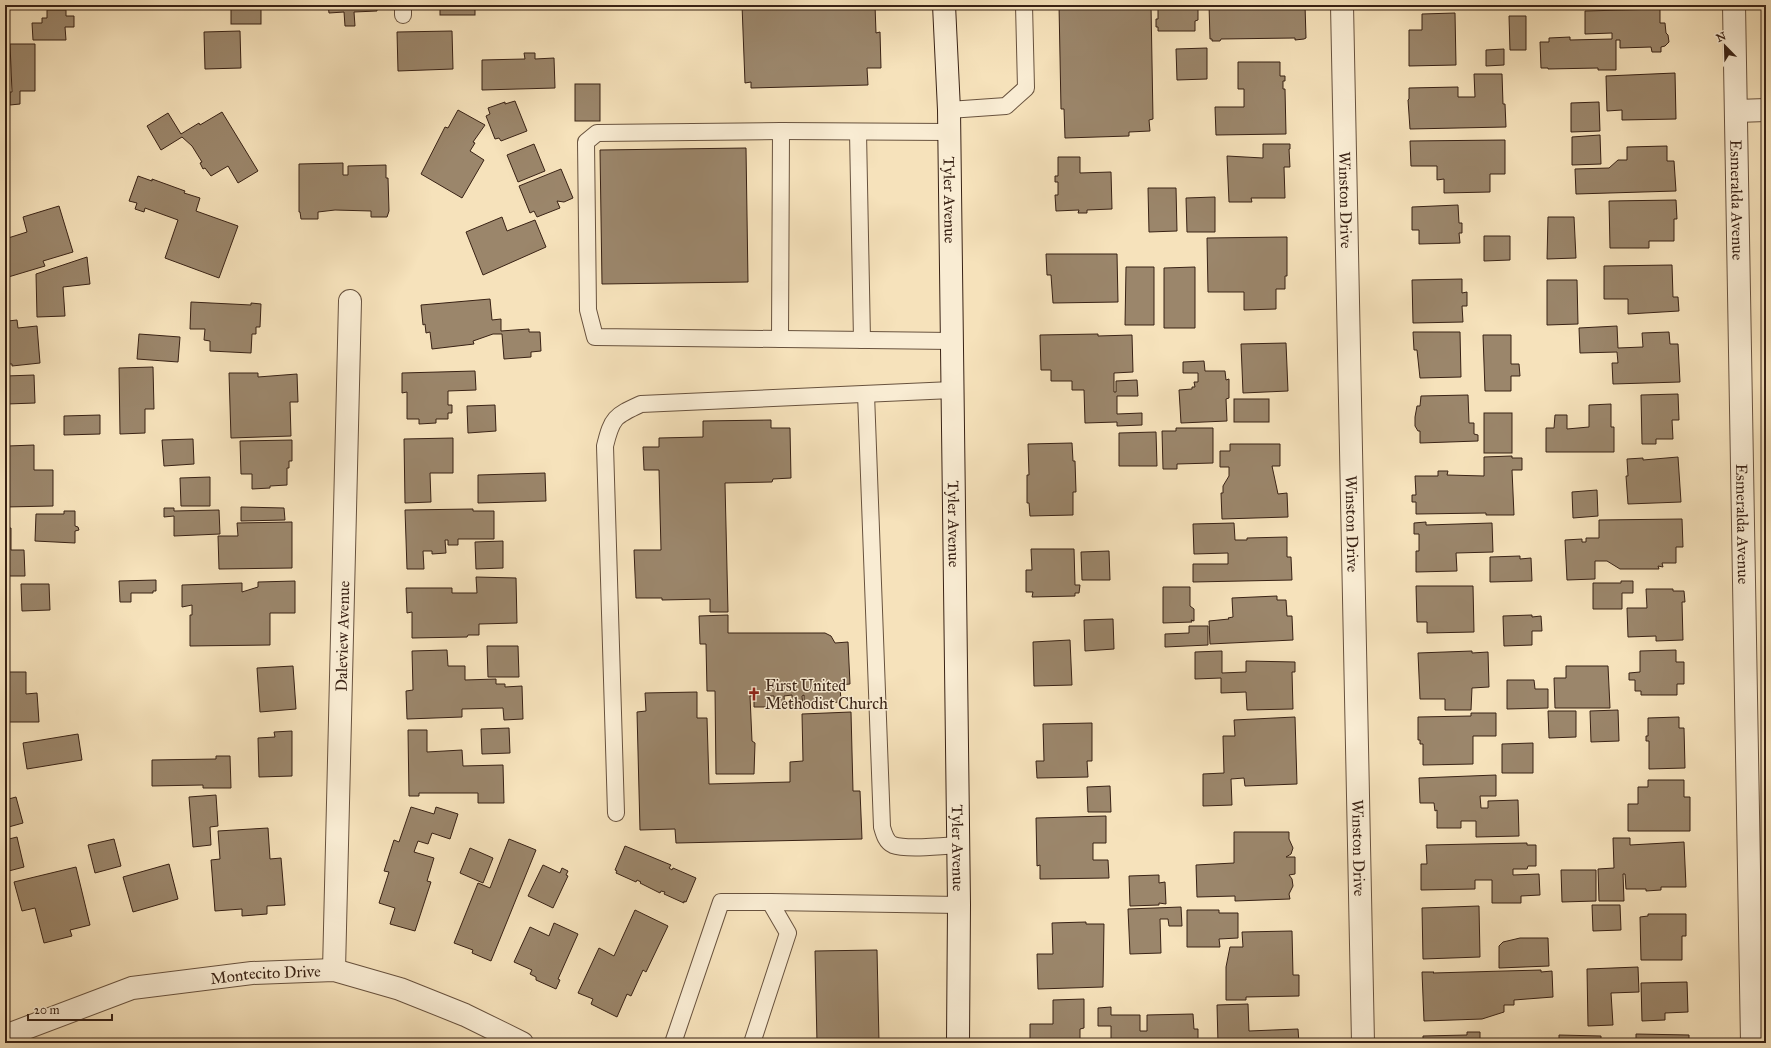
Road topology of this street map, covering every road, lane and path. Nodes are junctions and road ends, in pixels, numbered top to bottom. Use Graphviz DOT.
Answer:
graph roads {
  1 [pos="944,5"];
  2 [pos="1024,5"];
  3 [pos="1342,5"];
  4 [pos="1734,5"];
  5 [pos="949,110"];
  6 [pos="1766,110"];
  7 [pos="1737,111"];
  8 [pos="781,131"];
  9 [pos="858,132"];
  10 [pos="949,132"];
  11 [pos="350,301"];
  12 [pos="780,339"];
  13 [pos="862,340"];
  14 [pos="952,341"];
  15 [pos="952,390"];
  16 [pos="866,394"];
  17 [pos="616,813"];
  18 [pos="958,845"];
  19 [pos="770,902"];
  20 [pos="960,905"];
  21 [pos="334,970"];
  22 [pos="5,1036"];
  23 [pos="522,1043"];
  24 [pos="673,1043"];
  25 [pos="752,1043"];
  26 [pos="958,1043"];
  27 [pos="1364,1043"];
  28 [pos="1752,1043"];
  1 -- 5 [label="street, Tyler Avenue"];
  2 -- 5 [label="lane"];
  3 -- 27 [label="street, Winston Drive"];
  4 -- 7 [label="street, Esmeralda Avenue"];
  5 -- 10 [label="street, Tyler Avenue"];
  6 -- 7 [label="street"];
  7 -- 28 [label="street, Esmeralda Avenue"];
  8 -- 9 [label="lane"];
  8 -- 12 [label="lane"];
  8 -- 12 [label="lane"];
  9 -- 10 [label="lane"];
  9 -- 13 [label="lane"];
  10 -- 14 [label="street, Tyler Avenue"];
  11 -- 21 [label="street, Daleview Avenue"];
  12 -- 13 [label="lane"];
  13 -- 14 [label="lane"];
  14 -- 15 [label="street, Tyler Avenue"];
  15 -- 16 [label="lane"];
  15 -- 18 [label="street, Tyler Avenue"];
  16 -- 17 [label="lane"];
  16 -- 18 [label="lane"];
  18 -- 20 [label="street, Tyler Avenue"];
  19 -- 20 [label="lane"];
  19 -- 24 [label="lane"];
  19 -- 25 [label="lane"];
  20 -- 26 [label="street, Tyler Avenue"];
  21 -- 22 [label="street, Montecito Drive"];
  21 -- 23 [label="street, Montecito Drive"];
}
